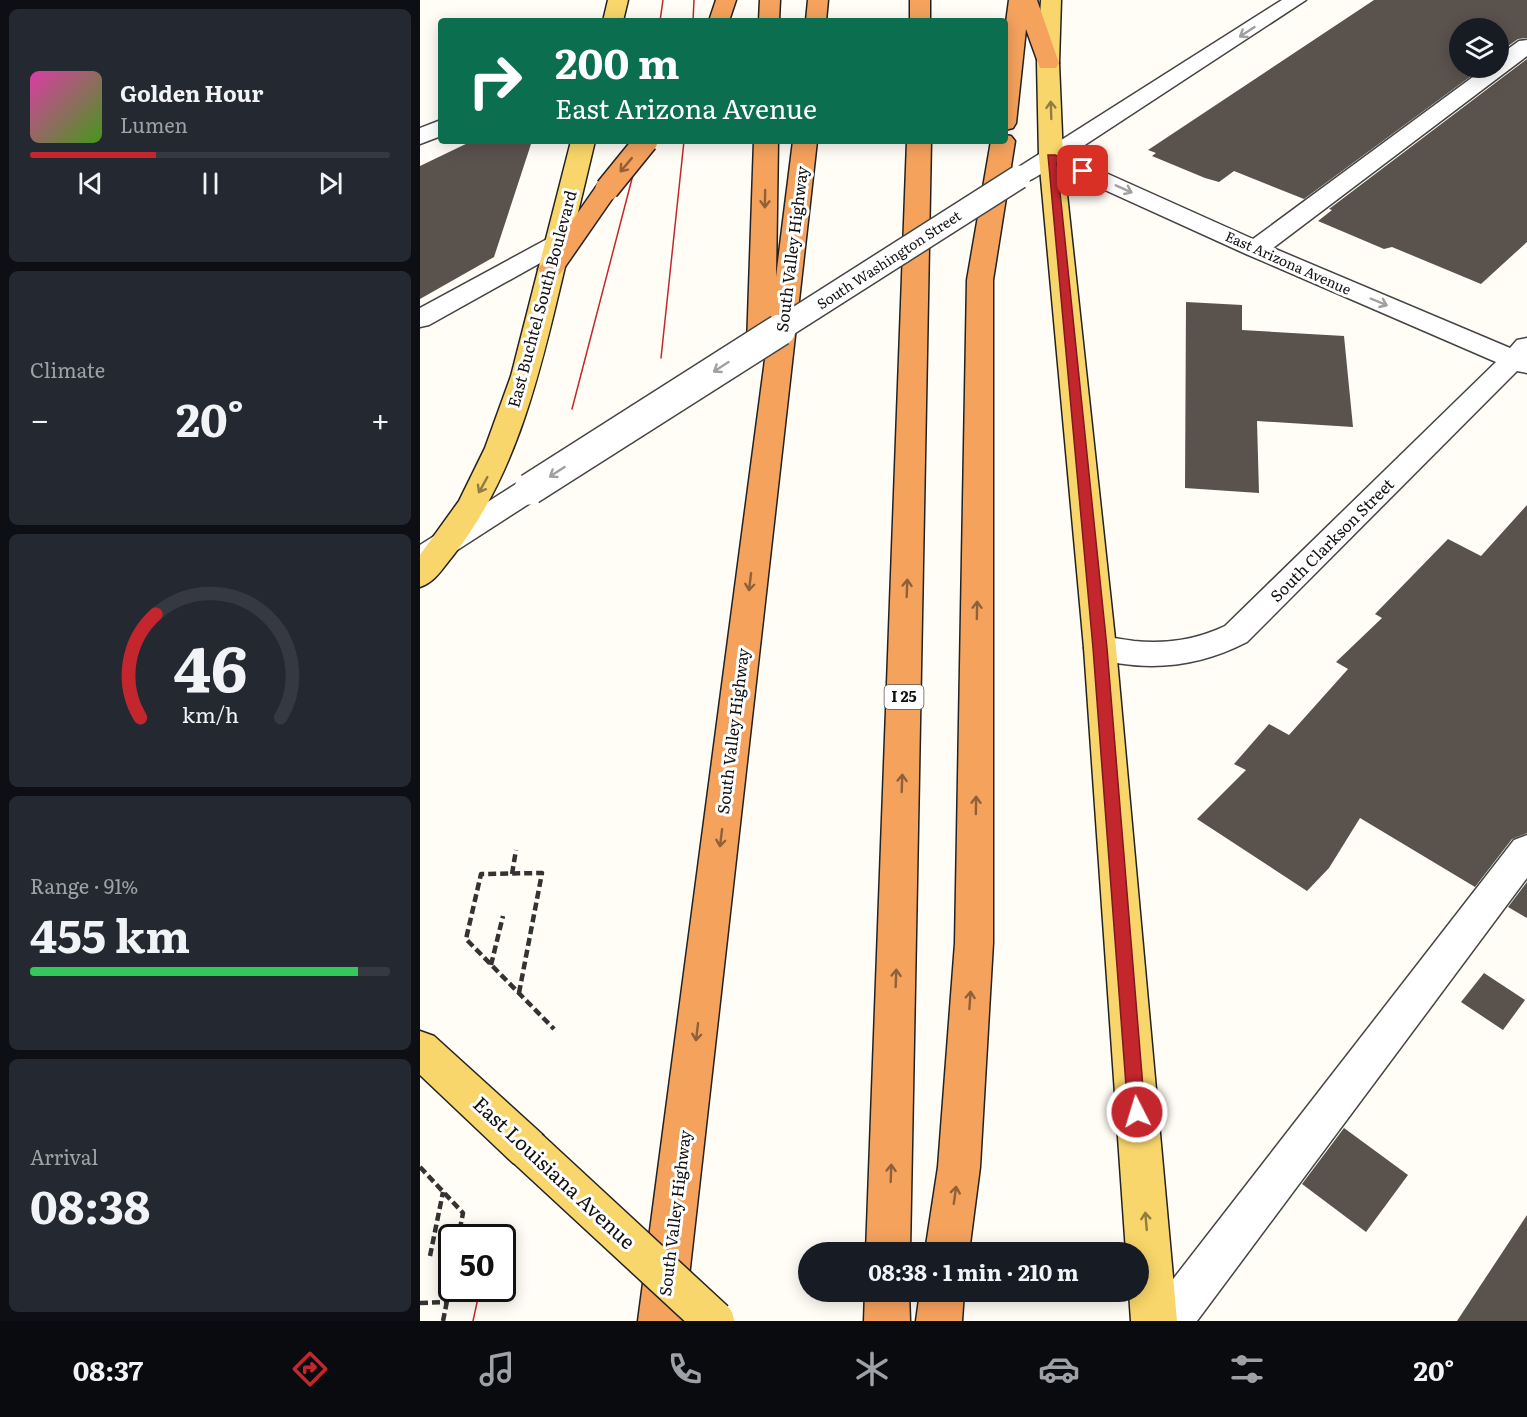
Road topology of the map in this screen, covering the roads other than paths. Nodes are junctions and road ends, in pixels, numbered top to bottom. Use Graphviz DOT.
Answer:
graph roads {
  1 [pos="618,0"];
  2 [pos="726,0"];
  3 [pos="770,0"];
  4 [pos="818,0"];
  5 [pos="920,0"];
  6 [pos="1019,0"];
  7 [pos="1028,0"];
  8 [pos="1051,0"];
  9 [pos="1296,0"];
  10 [pos="614,18"];
  11 [pos="720,18"];
  12 [pos="770,18"];
  13 [pos="816,18"];
  14 [pos="920,18"];
  15 [pos="1527,46"];
  16 [pos="1509,59"];
  17 [pos="1048,63"];
  18 [pos="1483,78"];
  19 [pos="1008,97"];
  20 [pos="438,128"];
  21 [pos="420,137"];
  22 [pos="583,144"];
  23 [pos="644,144"];
  24 [pos="766,144"];
  25 [pos="805,144"];
  26 [pos="919,144"];
  27 [pos="1002,144"];
  28 [pos="1051,157"];
  29 [pos="1256,249"];
  30 [pos="555,256"];
  31 [pos="420,319"];
  32 [pos="1522,357"];
  33 [pos="757,524"];
  34 [pos="449,540"];
  35 [pos="420,559"];
  36 [pos="420,576"];
  37 [pos="1100,648"];
  38 [pos="1527,850"];
  39 [pos="420,1049"];
  40 [pos="888,1242"];
  41 [pos="948,1242"];
  42 [pos="887,1302"];
  43 [pos="941,1302"];
  44 [pos="661,1321"];
  45 [pos="714,1321"];
  46 [pos="886,1321"];
  47 [pos="939,1321"];
  48 [pos="1154,1321"];
  49 [pos="1169,1321"];
  1 -- 10 [label="main road"];
  2 -- 11 [label="highway"];
  3 -- 12 [label="highway"];
  4 -- 13 [label="highway"];
  5 -- 14 [label="highway"];
  6 -- 19 [label="highway"];
  7 -- 17 [label="highway"];
  8 -- 17 [label="main road"];
  9 -- 28 [label="street, South Washington Street, one-way"];
  15 -- 16 [label="street"];
  28 -- 17 [label="main road, one-way"];
  18 -- 29 [label="street"];
  20 -- 21 [label="street"];
  22 -- 30 [label="main road, East Buchtel South Boulevard"];
  23 -- 30 [label="highway, one-way, bridge"];
  24 -- 33 [label="highway, one-way"];
  25 -- 33 [label="highway, South Valley Highway"];
  40 -- 26 [label="highway, I 25, one-way"];
  41 -- 27 [label="highway, one-way"];
  28 -- 29 [label="street, East Arizona Avenue, one-way"];
  28 -- 34 [label="street, South Washington Street, one-way, bridge"];
  28 -- 37 [label="main road"];
  29 -- 32 [label="street, East Arizona Avenue, one-way"];
  30 -- 31 [label="street"];
  30 -- 34 [label="main road, East Buchtel South Boulevard, one-way"];
  32 -- 37 [label="street, South Clarkson Street"];
  33 -- 44 [label="highway, South Valley Highway, one-way"];
  34 -- 35 [label="street, South Washington Street"];
  34 -- 36 [label="main road, East Buchtel South Boulevard"];
  48 -- 37 [label="main road, one-way"];
  38 -- 49 [label="street"];
  39 -- 45 [label="main road, East Louisiana Avenue, bridge"];
  42 -- 46 [label="highway"];
  43 -- 47 [label="highway"];
}
